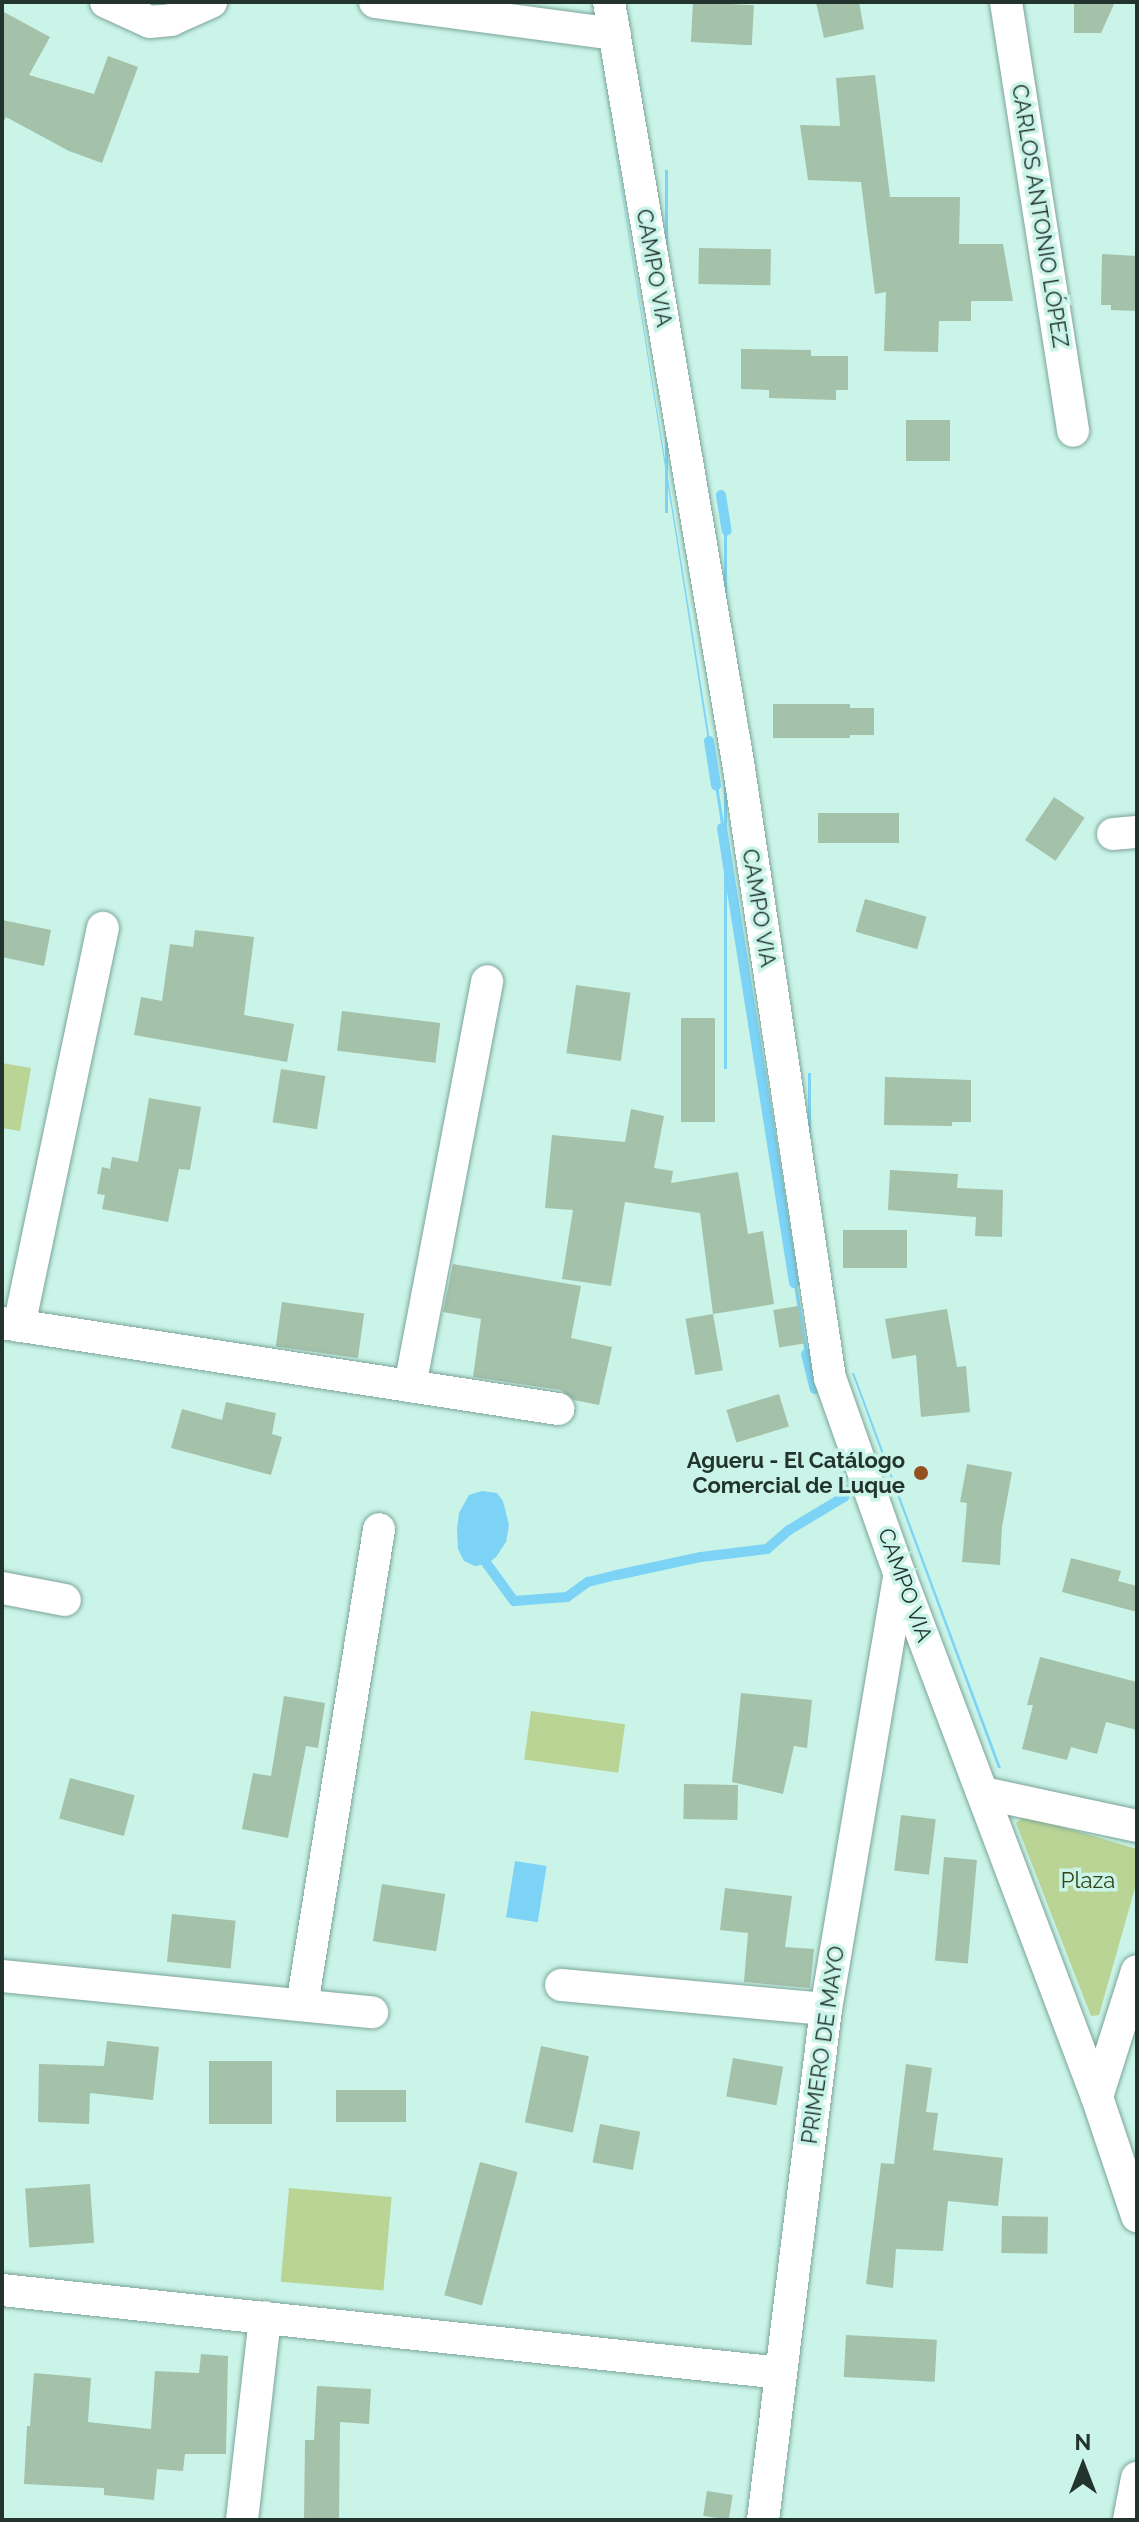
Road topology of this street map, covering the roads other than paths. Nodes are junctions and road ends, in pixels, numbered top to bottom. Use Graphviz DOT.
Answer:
graph roads {
  1 [pos="106,2"];
  2 [pos="211,2"];
  3 [pos="375,2"];
  4 [pos="609,2"];
  5 [pos="1006,2"];
  6 [pos="615,34"];
  7 [pos="1073,431"];
  8 [pos="103,928"];
  9 [pos="487,981"];
  10 [pos="10,1324"];
  11 [pos="410,1386"];
  12 [pos="558,1409"];
  13 [pos="379,1529"];
  14 [pos="899,1573"];
  15 [pos="2,1588"];
  16 [pos="65,1600"];
  17 [pos="983,1793"];
  18 [pos="1137,1826"];
  19 [pos="1137,1971"];
  20 [pos="2,1976"];
  21 [pos="561,1985"];
  22 [pos="302,2005"];
  23 [pos="826,2009"];
  24 [pos="372,2012"];
  25 [pos="1097,2097"];
  26 [pos="1137,2216"];
  27 [pos="2,2290"];
  28 [pos="265,2317"];
  29 [pos="781,2373"];
  30 [pos="1137,2478"];
  31 [pos="242,2520"];
  32 [pos="763,2520"];
  33 [pos="1129,2520"];
  1 -- 2 [label="street"];
  3 -- 6 [label="street"];
  4 -- 6 [label="street, CAMPO VIA"];
  5 -- 7 [label="street, CARLOS ANTONIO LÓPEZ"];
  6 -- 14 [label="street, CAMPO VIA"];
  8 -- 10 [label="street"];
  9 -- 11 [label="street"];
  10 -- 11 [label="street"];
  11 -- 12 [label="street"];
  13 -- 22 [label="street"];
  14 -- 17 [label="street, CAMPO VIA"];
  14 -- 23 [label="street, PRIMERO DE MAYO"];
  15 -- 16 [label="street"];
  17 -- 18 [label="street"];
  17 -- 25 [label="street, CAMPO VIA"];
  19 -- 25 [label="street"];
  20 -- 22 [label="street"];
  21 -- 23 [label="street"];
  22 -- 24 [label="street"];
  23 -- 29 [label="street, PRIMERO DE MAYO"];
  25 -- 26 [label="street, CAMPO VIA"];
  27 -- 28 [label="street"];
  28 -- 29 [label="street"];
  28 -- 31 [label="street"];
  29 -- 32 [label="street, PRIMERO DE MAYO"];
  30 -- 33 [label="street"];
}
